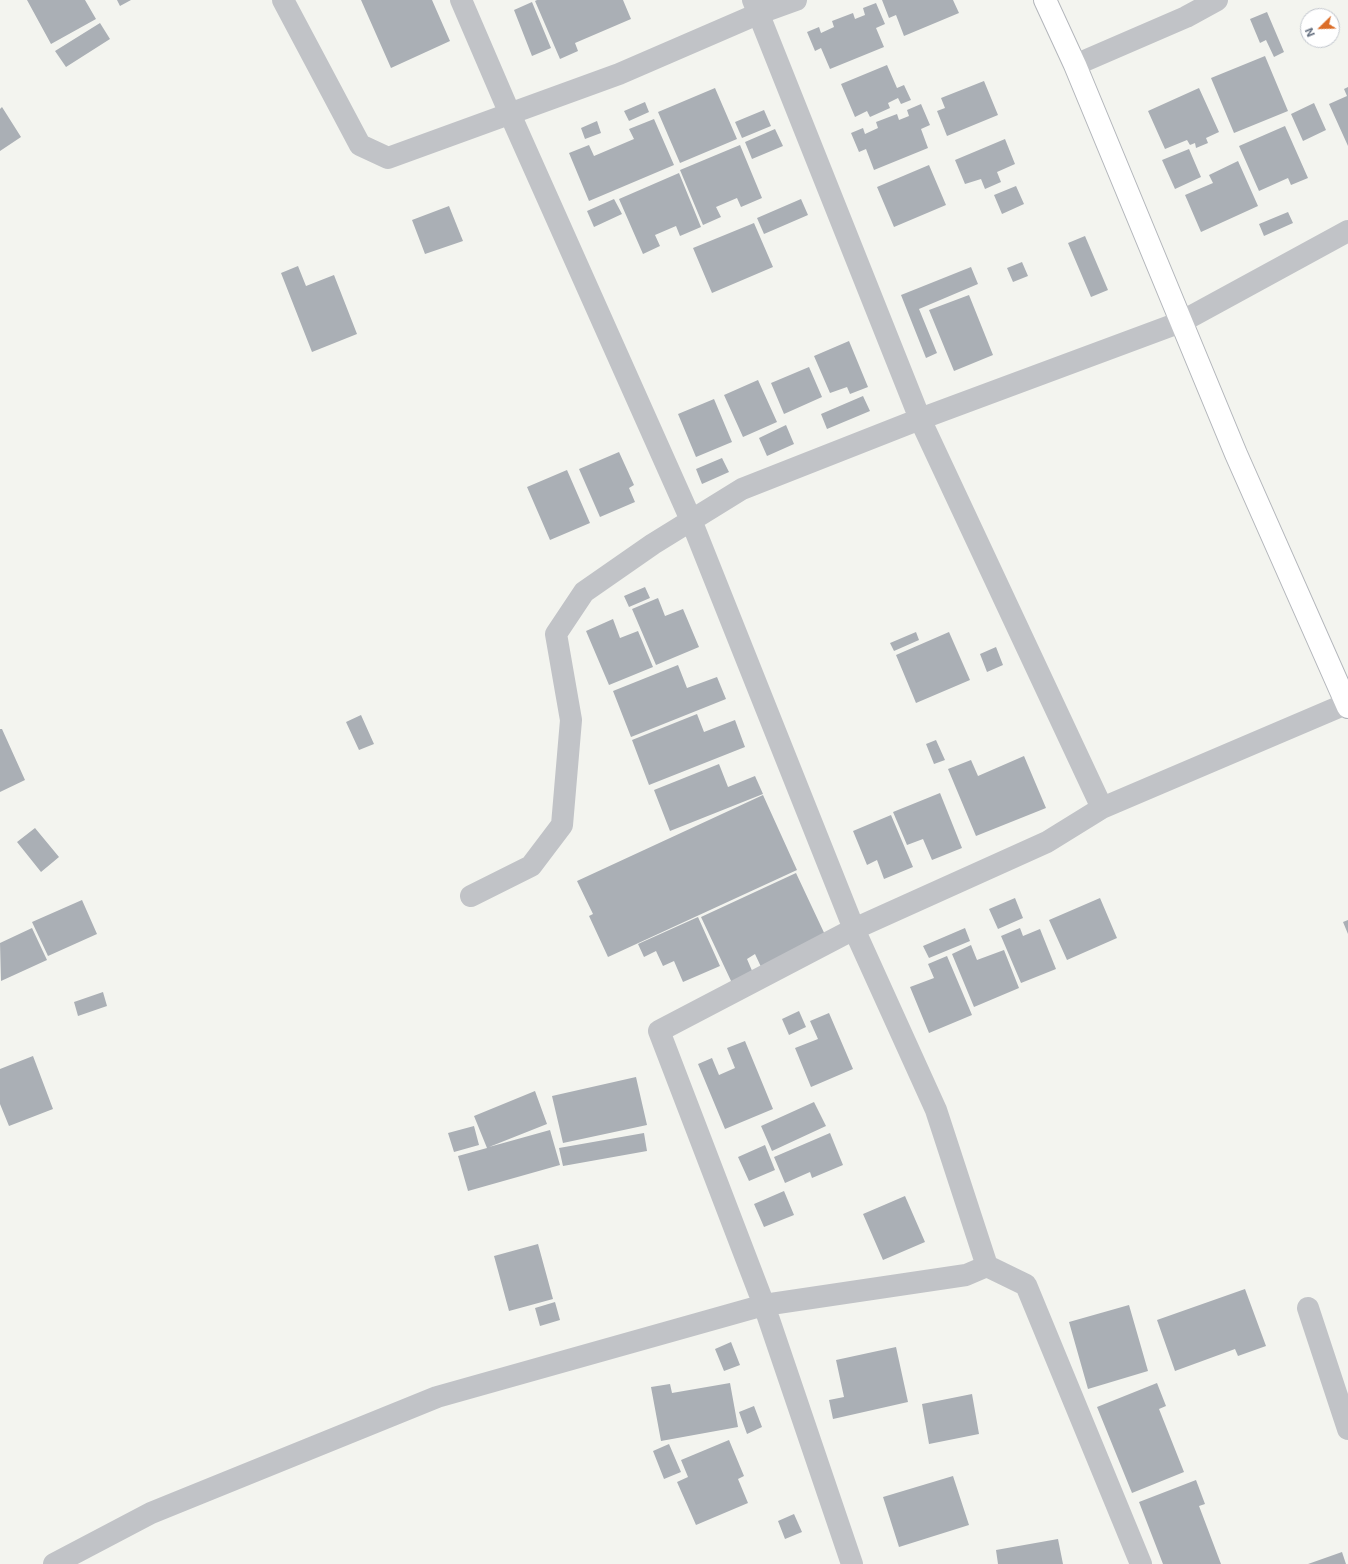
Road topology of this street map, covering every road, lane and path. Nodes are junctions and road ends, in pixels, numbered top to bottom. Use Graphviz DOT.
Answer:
graph roads {
  1 [pos="283,0"];
  2 [pos="461,0"];
  3 [pos="796,0"];
  4 [pos="1045,0"];
  5 [pos="1217,0"];
  6 [pos="756,7"];
  7 [pos="1074,65"];
  8 [pos="510,114"];
  9 [pos="1348,231"];
  10 [pos="1181,322"];
  11 [pos="920,419"];
  12 [pos="691,520"];
  13 [pos="1348,705"];
  14 [pos="1102,808"];
  15 [pos="471,896"];
  16 [pos="854,929"];
  17 [pos="987,1266"];
  18 [pos="764,1304"];
  19 [pos="1308,1308"];
  20 [pos="1348,1429"];
  21 [pos="54,1564"];
  22 [pos="852,1564"];
  23 [pos="1141,1564"];
  1 -- 8 [label="street"];
  2 -- 8 [label="street"];
  3 -- 6 [label="street"];
  4 -- 7 [label="main road"];
  5 -- 7 [label="street"];
  6 -- 8 [label="street"];
  6 -- 11 [label="street"];
  7 -- 10 [label="main road"];
  8 -- 12 [label="street"];
  9 -- 10 [label="street"];
  10 -- 11 [label="street"];
  10 -- 13 [label="main road"];
  11 -- 12 [label="street"];
  11 -- 14 [label="street"];
  12 -- 15 [label="street"];
  12 -- 16 [label="street"];
  13 -- 14 [label="street"];
  14 -- 16 [label="street"];
  16 -- 17 [label="street"];
  16 -- 18 [label="street"];
  17 -- 18 [label="street"];
  17 -- 23 [label="street"];
  18 -- 21 [label="street"];
  18 -- 22 [label="street"];
  19 -- 20 [label="street"];
}
